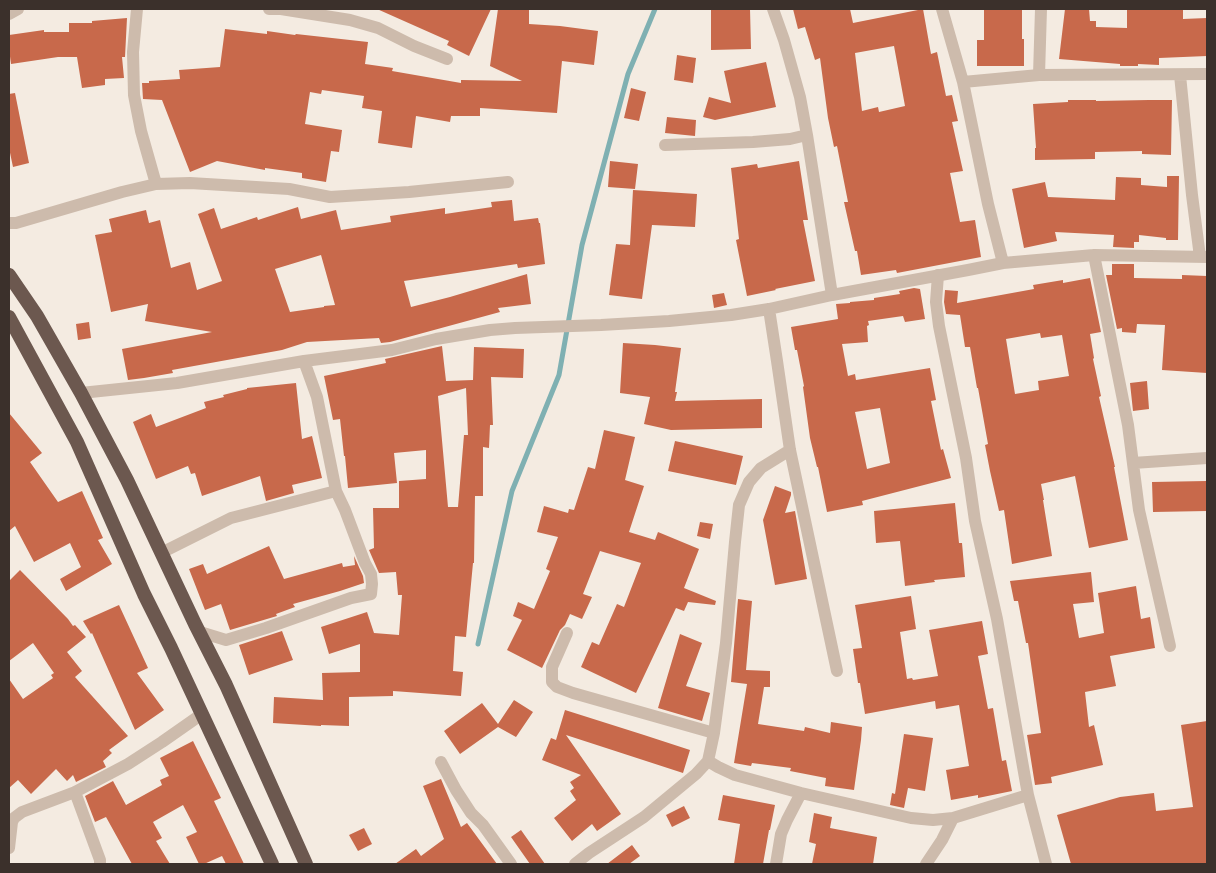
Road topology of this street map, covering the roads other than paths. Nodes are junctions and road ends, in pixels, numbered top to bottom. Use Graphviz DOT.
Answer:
graph roads {
  1 [pos="18,9"];
  2 [pos="137,9"];
  3 [pos="269,9"];
  4 [pos="773,9"];
  5 [pos="942,9"];
  6 [pos="1041,9"];
  7 [pos="9,14"];
  8 [pos="447,59"];
  9 [pos="1207,74"];
  10 [pos="1039,75"];
  11 [pos="1180,75"];
  12 [pos="963,82"];
  13 [pos="807,135"];
  14 [pos="666,145"];
  15 [pos="508,182"];
  16 [pos="156,184"];
  17 [pos="9,223"];
  18 [pos="1094,255"];
  19 [pos="1204,257"];
  20 [pos="1003,262"];
  21 [pos="9,275"];
  22 [pos="938,275"];
  23 [pos="832,295"];
  24 [pos="769,310"];
  25 [pos="9,318"];
  26 [pos="304,361"];
  27 [pos="81,393"];
  28 [pos="790,450"];
  29 [pos="1207,458"];
  30 [pos="1133,463"];
  31 [pos="336,491"];
  32 [pos="161,552"];
  33 [pos="200,632"];
  34 [pos="566,634"];
  35 [pos="1170,646"];
  36 [pos="837,672"];
  37 [pos="202,714"];
  38 [pos="714,733"];
  39 [pos="708,761"];
  40 [pos="441,762"];
  41 [pos="75,792"];
  42 [pos="801,793"];
  43 [pos="1028,795"];
  44 [pos="953,818"];
  45 [pos="9,848"];
  46 [pos="100,864"];
  47 [pos="272,864"];
  48 [pos="306,864"];
  49 [pos="511,864"];
  50 [pos="575,864"];
  51 [pos="776,864"];
  52 [pos="926,864"];
  53 [pos="1046,864"];
  1 -- 7 [label="street"];
  2 -- 16 [label="street"];
  3 -- 8 [label="street"];
  4 -- 13 [label="street"];
  5 -- 12 [label="street"];
  6 -- 10 [label="street"];
  9 -- 11 [label="street"];
  10 -- 11 [label="street"];
  10 -- 12 [label="street"];
  11 -- 19 [label="street"];
  12 -- 20 [label="street"];
  13 -- 14 [label="street"];
  13 -- 23 [label="street"];
  15 -- 16 [label="street"];
  16 -- 17 [label="street"];
  18 -- 19 [label="street"];
  18 -- 20 [label="street"];
  18 -- 30 [label="street"];
  20 -- 22 [label="street"];
  21 -- 27 [label="highway"];
  22 -- 23 [label="street"];
  22 -- 43 [label="street"];
  23 -- 24 [label="street"];
  24 -- 26 [label="street"];
  24 -- 28 [label="street"];
  25 -- 37 [label="highway"];
  26 -- 27 [label="street"];
  26 -- 31 [label="street"];
  27 -- 32 [label="highway"];
  28 -- 36 [label="street"];
  28 -- 38 [label="street"];
  29 -- 30 [label="street"];
  30 -- 35 [label="street"];
  31 -- 32 [label="street"];
  31 -- 33 [label="street"];
  32 -- 33 [label="highway"];
  33 -- 48 [label="highway"];
  34 -- 38 [label="street"];
  37 -- 41 [label="street"];
  37 -- 47 [label="highway"];
  38 -- 39 [label="street"];
  39 -- 42 [label="street"];
  39 -- 50 [label="street"];
  40 -- 49 [label="street"];
  41 -- 45 [label="street"];
  41 -- 46 [label="street"];
  42 -- 44 [label="street"];
  42 -- 51 [label="street"];
  43 -- 44 [label="street"];
  43 -- 53 [label="street"];
  44 -- 52 [label="street"];
}
